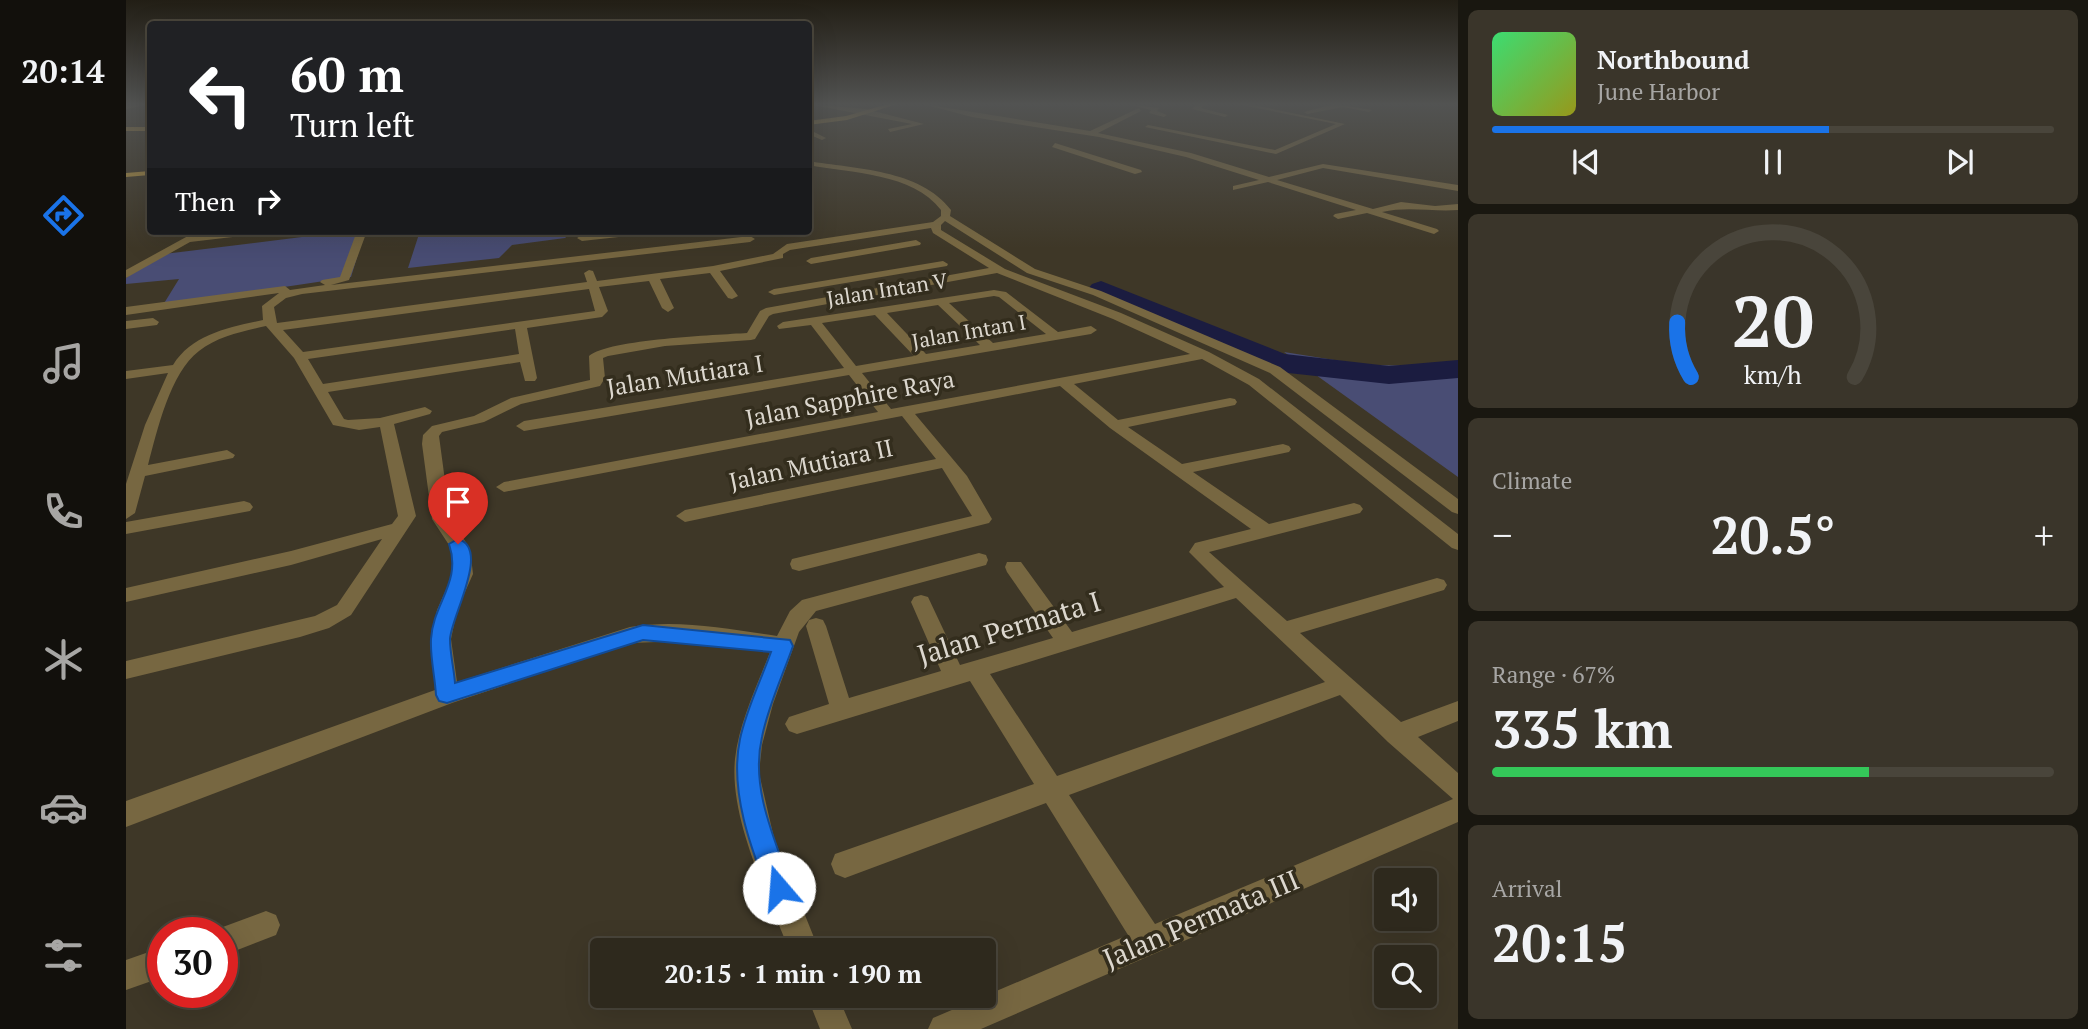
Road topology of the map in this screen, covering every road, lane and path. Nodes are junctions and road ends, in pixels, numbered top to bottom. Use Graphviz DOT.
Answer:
graph roads {
  1 [pos="1076,152"];
  2 [pos="1093,152"];
  3 [pos="1177,152"];
  4 [pos="1238,153"];
  5 [pos="1085,155"];
  6 [pos="1228,156"];
  7 [pos="1216,161"];
  8 [pos="1303,161"];
  9 [pos="1280,163"];
  10 [pos="812,164"];
  11 [pos="1323,166"];
  12 [pos="1260,171"];
  13 [pos="147,172"];
  14 [pos="1138,172"];
  15 [pos="126,175"];
  16 [pos="1275,180"];
  17 [pos="1236,188"];
  18 [pos="1458,188"];
  19 [pos="1458,206"];
  20 [pos="1373,210"];
  21 [pos="1338,216"];
  22 [pos="940,220"];
  23 [pos="1434,231"];
  24 [pos="196,235"];
  25 [pos="231,235"];
  26 [pos="361,235"];
  27 [pos="601,235"];
  28 [pos="582,238"];
  29 [pos="750,239"];
  30 [pos="182,242"];
  31 [pos="916,243"];
  32 [pos="779,256"];
  33 [pos="585,260"];
  34 [pos="802,260"];
  35 [pos="943,264"];
  36 [pos="713,269"];
  37 [pos="997,270"];
  38 [pos="126,275"];
  39 [pos="653,277"];
  40 [pos="836,282"];
  41 [pos="592,285"];
  42 [pos="774,292"];
  43 [pos="732,296"];
  44 [pos="941,302"];
  45 [pos="668,308"];
  46 [pos="126,311"];
  47 [pos="878,311"];
  48 [pos="814,321"];
  49 [pos="153,322"];
  50 [pos="272,324"];
  51 [pos="126,325"];
  52 [pos="520,325"];
  53 [pos="783,326"];
  54 [pos="1091,330"];
  55 [pos="1056,336"];
  56 [pos="991,348"];
  57 [pos="1204,355"];
  58 [pos="300,356"];
  59 [pos="526,357"];
  60 [pos="924,359"];
  61 [pos="177,368"];
  62 [pos="853,371"];
  63 [pos="126,375"];
  64 [pos="530,378"];
  65 [pos="1062,381"];
  66 [pos="317,389"];
  67 [pos="1230,402"];
  68 [pos="425,411"];
  69 [pos="906,412"];
  70 [pos="888,415"];
  71 [pos="386,420"];
  72 [pos="1115,425"];
  73 [pos="524,426"];
  74 [pos="1283,449"];
  75 [pos="227,455"];
  76 [pos="947,461"];
  77 [pos="1179,470"];
  78 [pos="139,472"];
  79 [pos="504,487"];
  80 [pos="244,508"];
  81 [pos="1458,508"];
  82 [pos="1354,509"];
  83 [pos="126,513"];
  84 [pos="685,516"];
  85 [pos="126,528"];
  86 [pos="400,528"];
  87 [pos="1266,531"];
  88 [pos="1458,544"];
  89 [pos="979,560"];
  90 [pos="799,564"];
  91 [pos="1014,567"];
  92 [pos="1437,585"];
  93 [pos="1239,590"];
  94 [pos="126,595"];
  95 [pos="921,602"];
  96 [pos="816,626"];
  97 [pos="1282,630"];
  98 [pos="1067,642"];
  99 [pos="783,646"];
  100 [pos="126,670"];
  101 [pos="965,673"];
  102 [pos="1342,685"];
  103 [pos="447,695"];
  104 [pos="842,711"];
  105 [pos="1458,711"];
  106 [pos="797,724"];
  107 [pos="1396,735"];
  108 [pos="1051,788"];
  109 [pos="1458,789"];
  110 [pos="1458,809"];
  111 [pos="126,814"];
  112 [pos="845,864"];
  113 [pos="267,925"];
  114 [pos="238,935"];
  115 [pos="800,938"];
  116 [pos="1149,942"];
  117 [pos="147,968"];
  118 [pos="126,975"];
  119 [pos="827,1008"];
  120 [pos="836,1029"];
  121 [pos="944,1029"];
  1 -- 5 [label="street"];
  2 -- 5 [label="street"];
  3 -- 7 [label="street"];
  4 -- 9 [label="street"];
  5 -- 14 [label="street"];
  6 -- 7 [label="street"];
  7 -- 12 [label="street"];
  7 -- 16 [label="street"];
  8 -- 11 [label="street"];
  10 -- 22 [label="street"];
  11 -- 16 [label="street"];
  11 -- 18 [label="street"];
  13 -- 15 [label="main road"];
  16 -- 17 [label="street"];
  16 -- 20 [label="street"];
  19 -- 20 [label="street"];
  20 -- 21 [label="street"];
  20 -- 23 [label="street"];
  22 -- 32 [label="street"];
  22 -- 37 [label="street"];
  22 -- 81 [label="street"];
  24 -- 30 [label="street"];
  25 -- 30 [label="street"];
  26 -- 46 [label="street"];
  27 -- 28 [label="street"];
  29 -- 33 [label="street"];
  30 -- 38 [label="street"];
  31 -- 34 [label="street"];
  32 -- 34 [label="street"];
  32 -- 36 [label="street"];
  33 -- 41 [label="street"];
  33 -- 50 [label="street"];
  34 -- 40 [label="street"];
  35 -- 40 [label="street"];
  36 -- 39 [label="street"];
  36 -- 43 [label="street"];
  37 -- 57 [label="street"];
  37 -- 103 [label="street"];
  39 -- 41 [label="street"];
  39 -- 45 [label="street"];
  40 -- 42 [label="street"];
  41 -- 50 [label="street"];
  41 -- 52 [label="street"];
  44 -- 47 [label="street, Jalan Intan V"];
  44 -- 55 [label="street, Jalan Intan V"];
  44 -- 56 [label="street"];
  47 -- 48 [label="street, Jalan Intan V"];
  47 -- 60 [label="street"];
  48 -- 53 [label="street, Jalan Intan V"];
  48 -- 62 [label="street"];
  49 -- 51 [label="street"];
  50 -- 58 [label="street"];
  50 -- 61 [label="street"];
  52 -- 58 [label="street"];
  52 -- 59 [label="street"];
  54 -- 55 [label="street, Jalan Intan I"];
  55 -- 56 [label="street, Jalan Intan I"];
  56 -- 60 [label="street, Jalan Intan I"];
  57 -- 65 [label="street, Jalan Sapphire Raya"];
  57 -- 88 [label="street"];
  58 -- 66 [label="street"];
  59 -- 64 [label="street"];
  59 -- 66 [label="street"];
  60 -- 62 [label="street, Jalan Intan I"];
  61 -- 63 [label="street"];
  61 -- 78 [label="street"];
  62 -- 70 [label="street"];
  62 -- 73 [label="street, Jalan Mutiara I"];
  65 -- 69 [label="street, Jalan Sapphire Raya"];
  65 -- 72 [label="street"];
  66 -- 71 [label="street"];
  67 -- 72 [label="street"];
  68 -- 71 [label="street"];
  69 -- 70 [label="street, Jalan Sapphire Raya"];
  69 -- 76 [label="street"];
  70 -- 79 [label="street, Jalan Sapphire Raya"];
  71 -- 86 [label="street"];
  72 -- 77 [label="street"];
  74 -- 77 [label="street"];
  75 -- 78 [label="street"];
  76 -- 84 [label="street, Jalan Mutiara II"];
  76 -- 90 [label="street"];
  77 -- 87 [label="street"];
  78 -- 83 [label="street"];
  80 -- 85 [label="street"];
  82 -- 87 [label="street"];
  86 -- 94 [label="street"];
  86 -- 100 [label="street"];
  87 -- 93 [label="street"];
  89 -- 99 [label="street"];
  91 -- 98 [label="street"];
  92 -- 97 [label="street"];
  93 -- 97 [label="street"];
  93 -- 98 [label="street, Jalan Permata I"];
  95 -- 101 [label="street"];
  96 -- 104 [label="street"];
  97 -- 102 [label="street"];
  98 -- 101 [label="street, Jalan Permata I"];
  99 -- 103 [label="street"];
  99 -- 115 [label="street"];
  101 -- 104 [label="street, Jalan Permata I"];
  101 -- 108 [label="street"];
  102 -- 107 [label="street"];
  102 -- 108 [label="street"];
  103 -- 111 [label="street"];
  104 -- 106 [label="street, Jalan Permata I"];
  105 -- 107 [label="street"];
  107 -- 109 [label="street"];
  108 -- 112 [label="street"];
  108 -- 116 [label="street"];
  110 -- 116 [label="street, Jalan Permata III"];
  113 -- 114 [label="street"];
  116 -- 121 [label="street, Jalan Permata III"];
  117 -- 118 [label="street"];
  119 -- 120 [label="street"];
}
